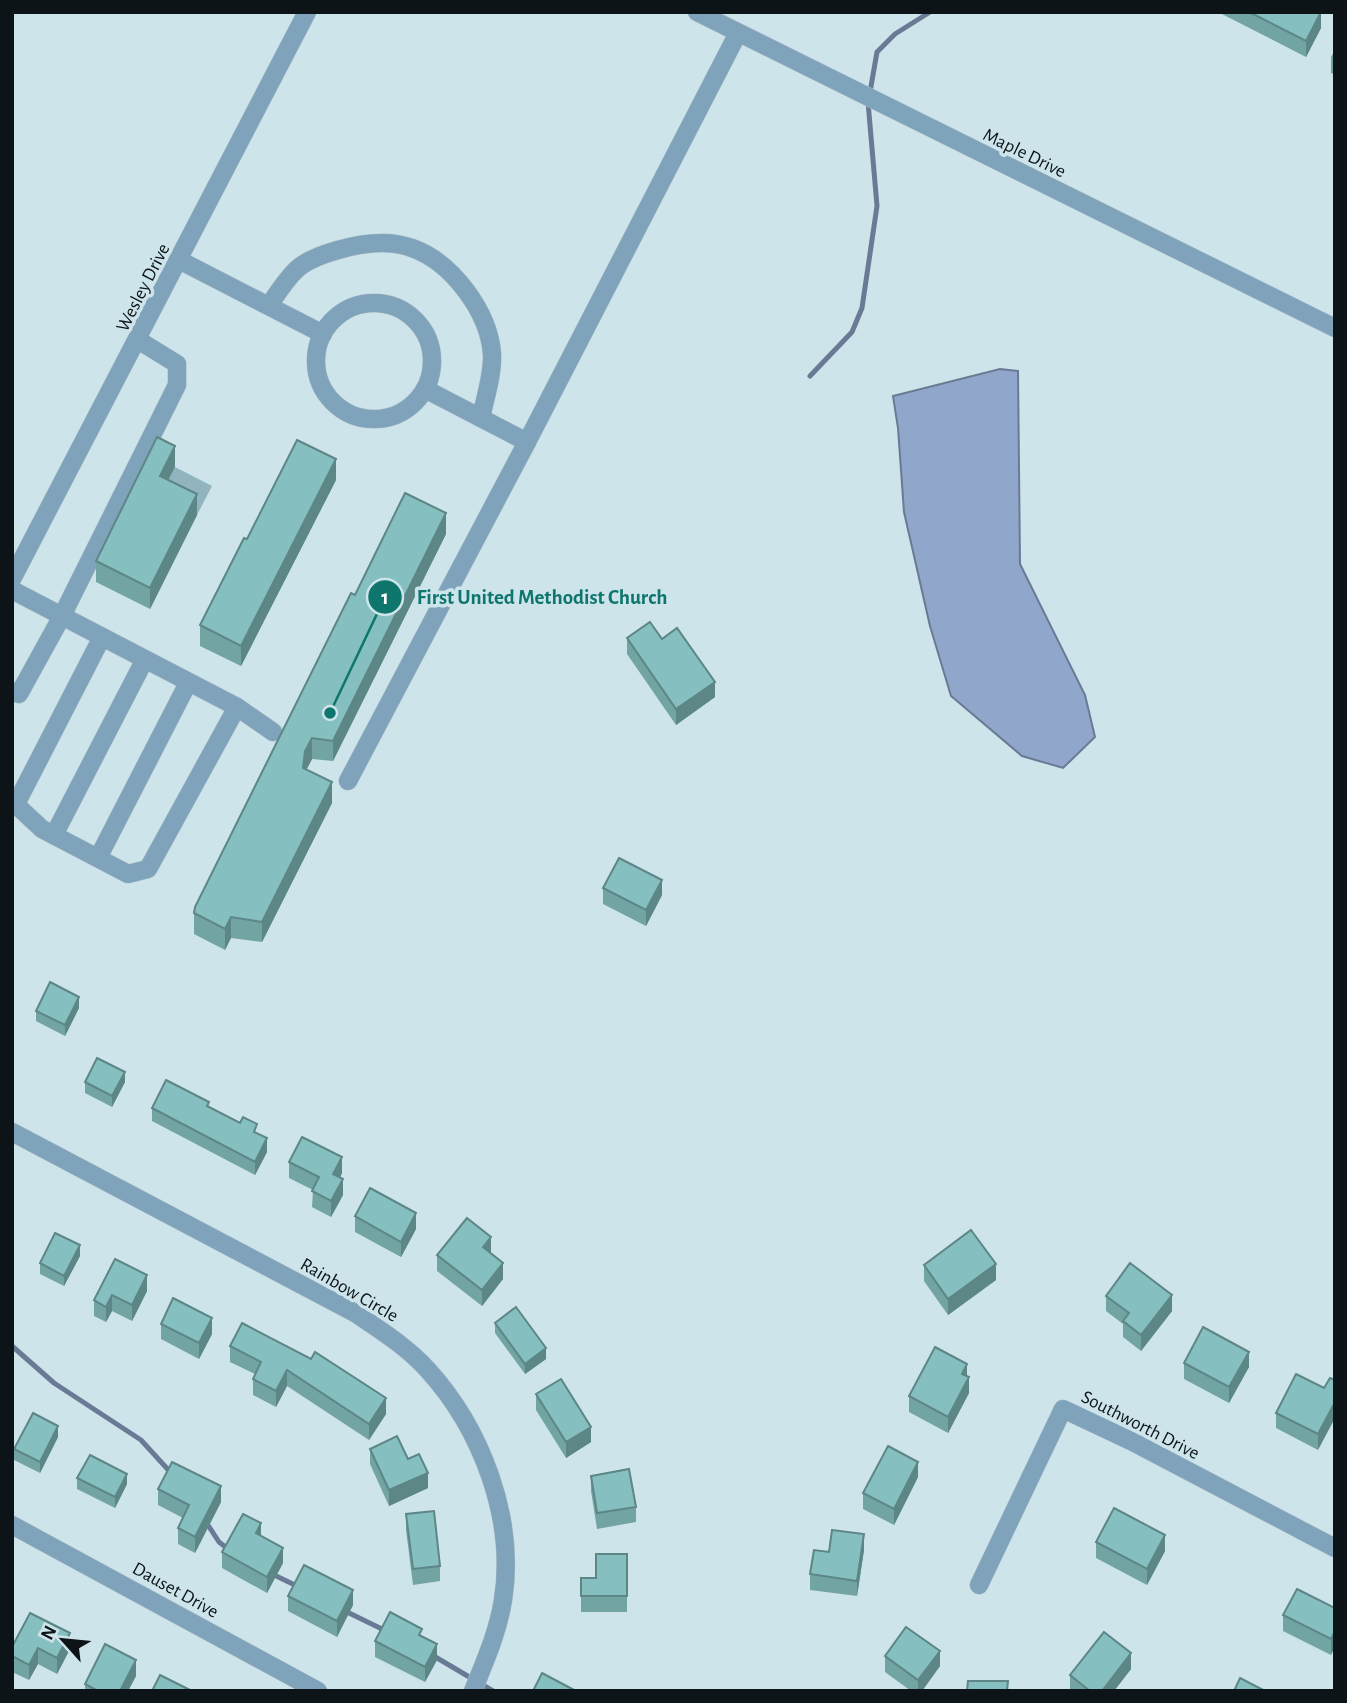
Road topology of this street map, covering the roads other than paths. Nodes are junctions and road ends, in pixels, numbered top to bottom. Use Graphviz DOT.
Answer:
graph roads {
  1 [pos="307,12"];
  2 [pos="696,12"];
  3 [pos="738,33"];
  4 [pos="179,260"];
  5 [pos="269,305"];
  6 [pos="1335,328"];
  7 [pos="323,334"];
  8 [pos="138,340"];
  9 [pos="425,389"];
  10 [pos="481,418"];
  11 [pos="527,442"];
  12 [pos="12,579"];
  13 [pos="12,590"];
  14 [pos="62,616"];
  15 [pos="102,637"];
  16 [pos="144,661"];
  17 [pos="188,683"];
  18 [pos="14,698"];
  19 [pos="237,707"];
  20 [pos="273,732"];
  21 [pos="348,781"];
  22 [pos="14,802"];
  23 [pos="54,835"];
  24 [pos="98,858"];
  25 [pos="12,1132"];
  26 [pos="12,1525"];
  27 [pos="1335,1548"];
  28 [pos="978,1585"];
  29 [pos="318,1691"];
  30 [pos="473,1691"];
  1 -- 4 [label="street, Wesley Drive"];
  2 -- 3 [label="street, Maple Drive"];
  3 -- 6 [label="street, Maple Drive"];
  3 -- 11 [label="street"];
  4 -- 5 [label="street"];
  4 -- 8 [label="street, Wesley Drive"];
  5 -- 7 [label="street"];
  5 -- 10 [label="street"];
  7 -- 9 [label="street"];
  7 -- 9 [label="street"];
  8 -- 12 [label="street, Wesley Drive"];
  8 -- 14 [label="street"];
  9 -- 10 [label="street"];
  10 -- 11 [label="street"];
  11 -- 21 [label="street"];
  13 -- 14 [label="street"];
  14 -- 15 [label="street"];
  14 -- 18 [label="street"];
  15 -- 16 [label="street"];
  15 -- 22 [label="street"];
  16 -- 17 [label="street"];
  16 -- 23 [label="street"];
  17 -- 19 [label="street"];
  17 -- 24 [label="street"];
  19 -- 20 [label="street"];
  19 -- 24 [label="street"];
  22 -- 23 [label="street"];
  23 -- 24 [label="street"];
  25 -- 30 [label="street, Rainbow Circle"];
  26 -- 29 [label="street, Dauset Drive"];
  27 -- 28 [label="street, Southworth Drive"];
}
